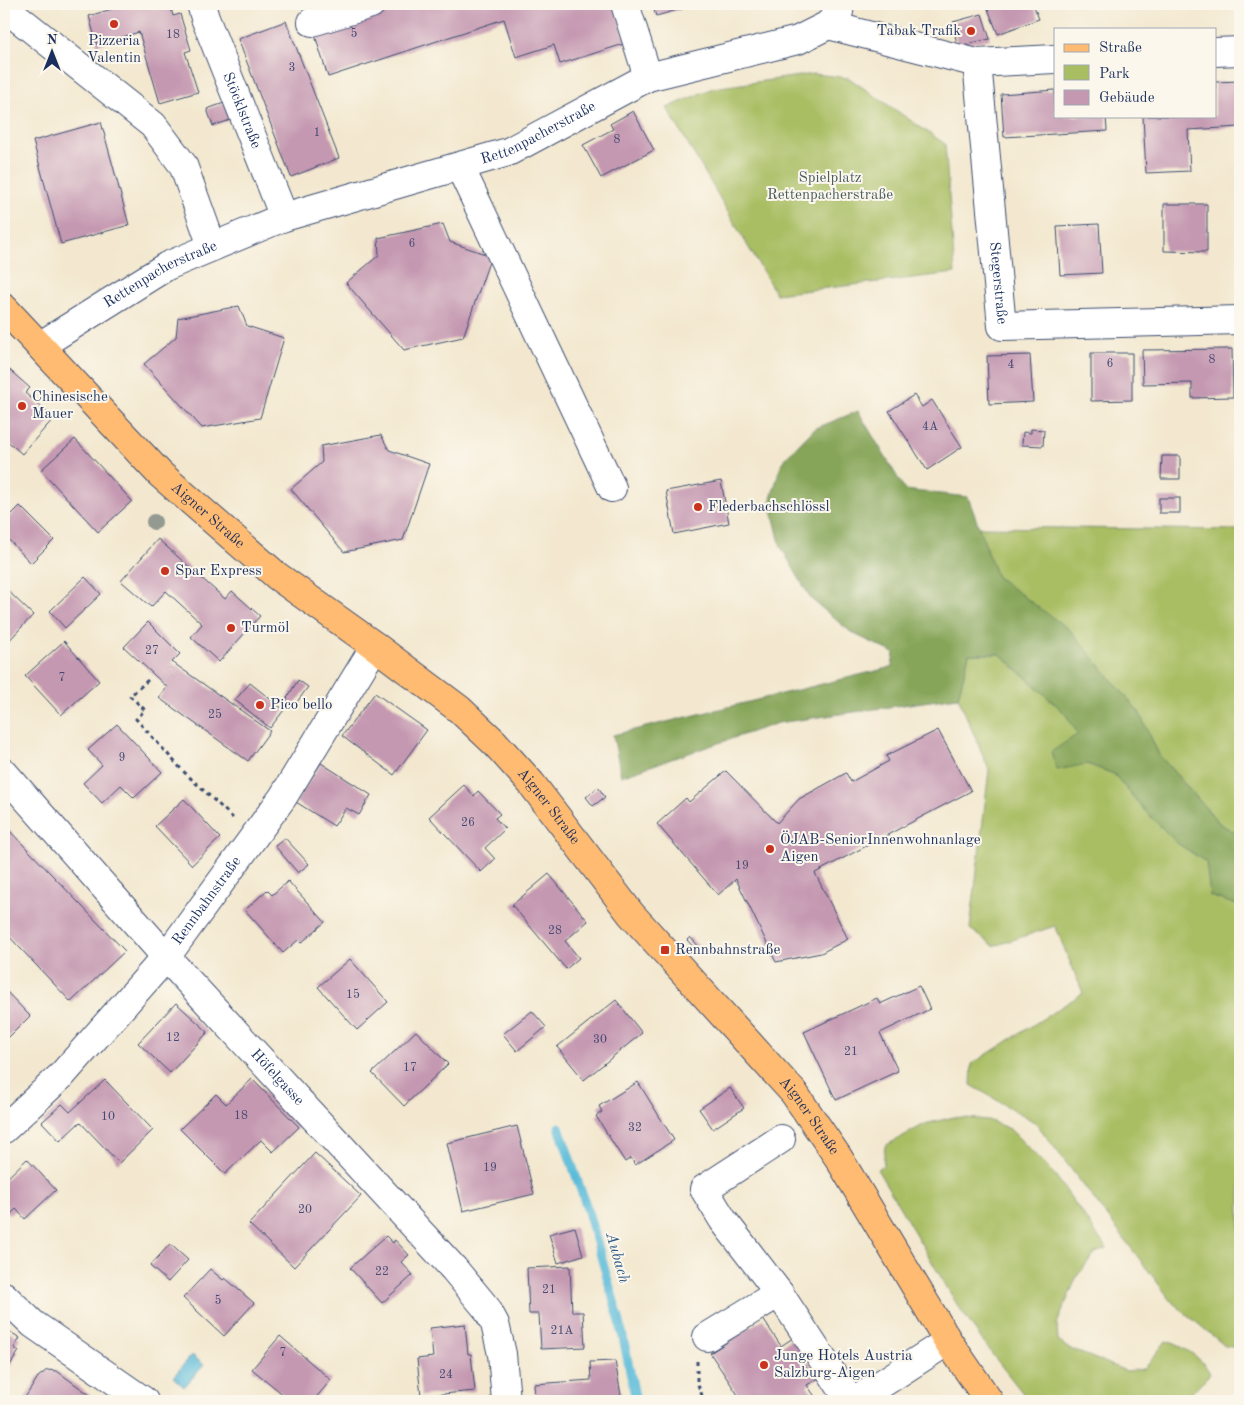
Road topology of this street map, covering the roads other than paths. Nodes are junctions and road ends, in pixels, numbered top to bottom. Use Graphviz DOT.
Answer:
graph roads {
  1 [pos="202,4"];
  2 [pos="371,4"];
  3 [pos="625,4"];
  4 [pos="4,7"];
  5 [pos="834,14"];
  6 [pos="312,22"];
  7 [pos="1240,51"];
  8 [pos="1216,52"];
  9 [pos="1054,59"];
  10 [pos="978,63"];
  11 [pos="648,77"];
  12 [pos="460,167"];
  13 [pos="284,217"];
  14 [pos="212,246"];
  15 [pos="8,319"];
  16 [pos="1240,320"];
  17 [pos="41,345"];
  18 [pos="612,488"];
  19 [pos="375,646"];
  20 [pos="4,772"];
  21 [pos="166,957"];
  22 [pos="4,1128"];
  23 [pos="781,1139"];
  24 [pos="779,1293"];
  25 [pos="4,1296"];
  26 [pos="707,1337"];
  27 [pos="948,1341"];
  28 [pos="144,1401"];
  29 [pos="506,1401"];
  30 [pos="850,1401"];
  31 [pos="855,1401"];
  32 [pos="989,1401"];
  1 -- 13 [label="street, Stöcklstraße"];
  2 -- 6 [label="street"];
  3 -- 11 [label="street"];
  4 -- 14 [label="street"];
  5 -- 10 [label="street, Rettenpacherstraße"];
  5 -- 11 [label="street, Rettenpacherstraße"];
  7 -- 8 [label="street"];
  9 -- 10 [label="street, Rettenpacherstraße"];
  10 -- 16 [label="street, Stegerstraße"];
  11 -- 12 [label="street, Rettenpacherstraße"];
  12 -- 13 [label="street, Rettenpacherstraße"];
  12 -- 18 [label="street"];
  13 -- 14 [label="street, Rettenpacherstraße"];
  14 -- 17 [label="street, Rettenpacherstraße"];
  15 -- 17 [label="main road, Aigner Straße"];
  17 -- 19 [label="main road, Aigner Straße"];
  19 -- 21 [label="street, Rennbahnstraße"];
  19 -- 27 [label="main road, Aigner Straße"];
  20 -- 21 [label="street, Höfelgasse"];
  21 -- 22 [label="street, Rennbahnstraße"];
  21 -- 29 [label="street, Höfelgasse"];
  23 -- 24 [label="street"];
  24 -- 26 [label="street"];
  24 -- 30 [label="street"];
  25 -- 28 [label="street"];
  27 -- 31 [label="street"];
  27 -- 32 [label="main road, Aigner Straße"];
}
